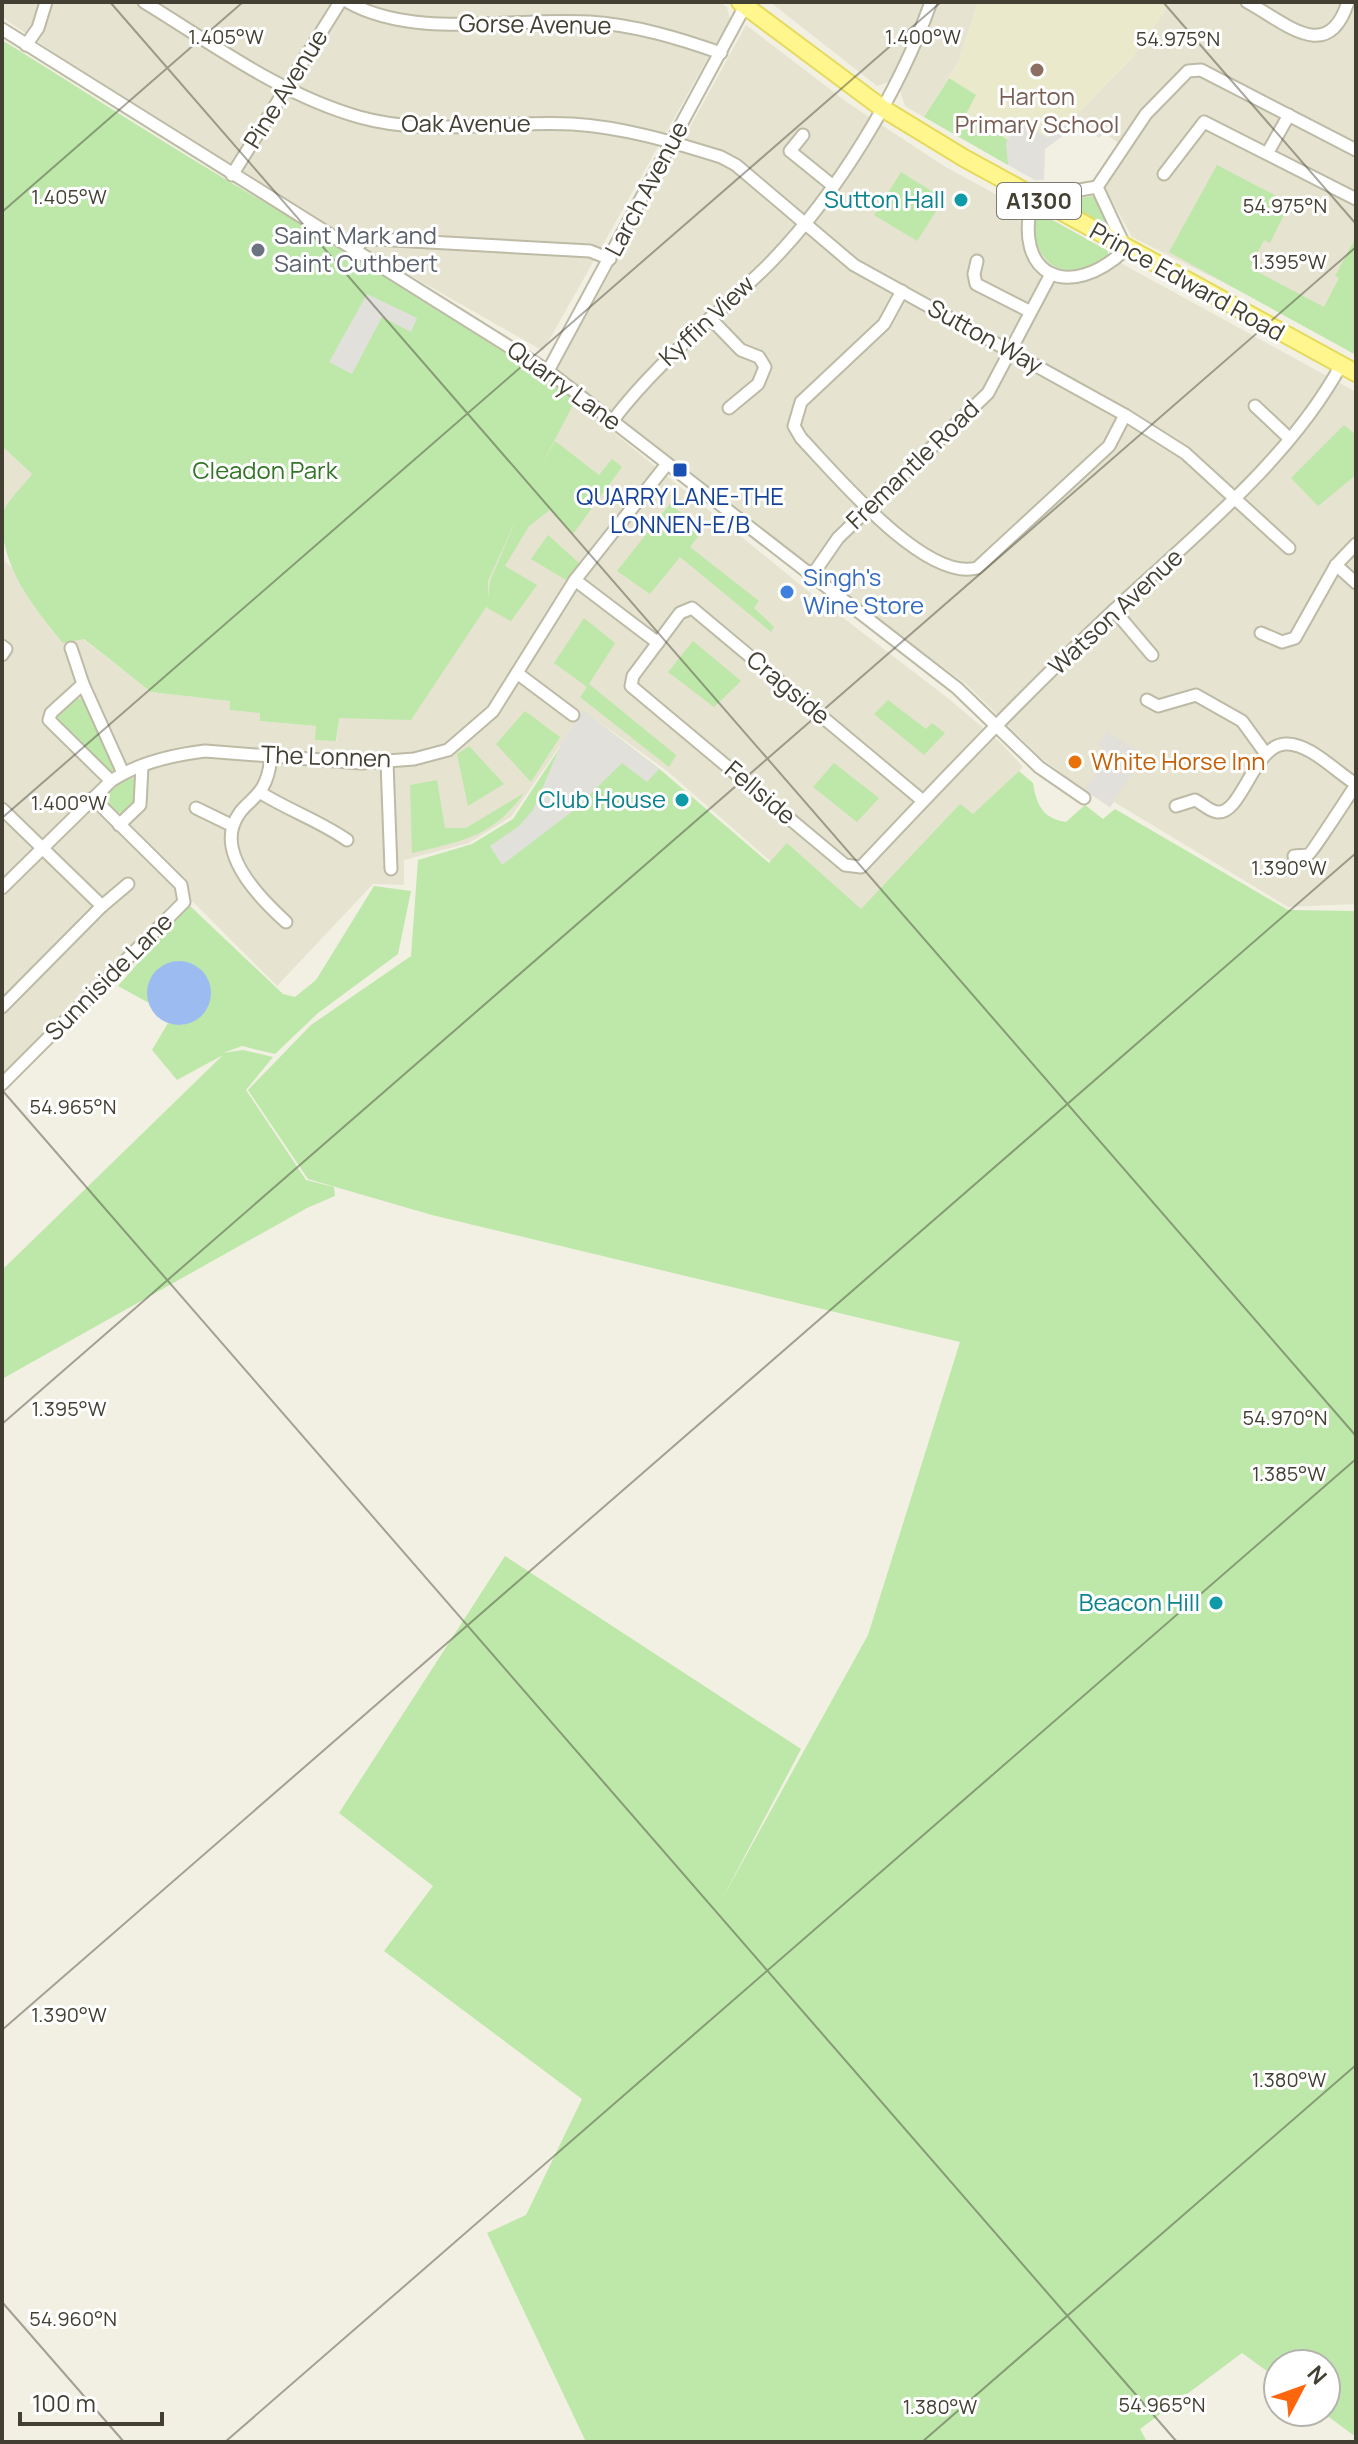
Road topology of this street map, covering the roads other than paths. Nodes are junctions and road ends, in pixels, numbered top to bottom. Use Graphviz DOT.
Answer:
graph roads {
  1 [pos="46,2"];
  2 [pos="144,2"];
  3 [pos="340,2"];
  4 [pos="348,2"];
  5 [pos="931,2"];
  6 [pos="1247,2"];
  7 [pos="1348,2"];
  8 [pos="742,4"];
  9 [pos="2,29"];
  10 [pos="26,45"];
  11 [pos="721,53"];
  12 [pos="286,89"];
  13 [pos="882,108"];
  14 [pos="1289,115"];
  15 [pos="803,135"];
  16 [pos="672,142"];
  17 [pos="1356,150"];
  18 [pos="1268,152"];
  19 [pos="1164,174"];
  20 [pos="232,175"];
  21 [pos="832,185"];
  22 [pos="1097,187"];
  23 [pos="1033,198"];
  24 [pos="1356,199"];
  25 [pos="804,223"];
  26 [pos="1126,249"];
  27 [pos="355,250"];
  28 [pos="610,259"];
  29 [pos="977,261"];
  30 [pos="1051,274"];
  31 [pos="902,291"];
  32 [pos="1029,311"];
  33 [pos="710,318"];
  34 [pos="1009,351"];
  35 [pos="1348,369"];
  36 [pos="548,371"];
  37 [pos="1255,406"];
  38 [pos="729,408"];
  39 [pos="1125,415"];
  40 [pos="613,420"];
  41 [pos="1289,438"];
  42 [pos="667,464"];
  43 [pos="1235,497"];
  44 [pos="867,509"];
  45 [pos="1356,544"];
  46 [pos="1289,548"];
  47 [pos="1336,565"];
  48 [pos="811,577"];
  49 [pos="575,580"];
  50 [pos="1356,583"];
  51 [pos="1114,610"];
  52 [pos="1261,633"];
  53 [pos="658,643"];
  54 [pos="2,646"];
  55 [pos="71,648"];
  56 [pos="2,655"];
  57 [pos="1152,655"];
  58 [pos="517,673"];
  59 [pos="83,684"];
  60 [pos="1147,700"];
  61 [pos="573,715"];
  62 [pos="995,725"];
  63 [pos="1266,754"];
  64 [pos="271,756"];
  65 [pos="387,762"];
  66 [pos="142,766"];
  67 [pos="123,773"];
  68 [pos="111,781"];
  69 [pos="1356,785"];
  70 [pos="261,793"];
  71 [pos="93,798"];
  72 [pos="1084,798"];
  73 [pos="923,801"];
  74 [pos="1176,806"];
  75 [pos="196,808"];
  76 [pos="2,809"];
  77 [pos="119,825"];
  78 [pos="233,826"];
  79 [pos="347,840"];
  80 [pos="44,848"];
  81 [pos="1294,856"];
  82 [pos="391,869"];
  83 [pos="128,884"];
  84 [pos="2,888"];
  85 [pos="102,906"];
  86 [pos="286,922"];
  87 [pos="2,1007"];
  88 [pos="2,1084"];
  1 -- 10 [label="street"];
  2 -- 12 [label="street, Oak Avenue"];
  3 -- 12 [label="street, Pine Avenue"];
  4 -- 11 [label="street, Gorse Avenue"];
  5 -- 13 [label="street, Kyffin View"];
  6 -- 7 [label="street"];
  8 -- 11 [label="street, Larch Avenue"];
  8 -- 13 [label="main road, Prince Edward Road / A1300"];
  9 -- 10 [label="street, Quarry Lane"];
  10 -- 20 [label="street, Quarry Lane"];
  11 -- 16 [label="street, Larch Avenue"];
  12 -- 16 [label="street, Oak Avenue"];
  12 -- 20 [label="street, Pine Avenue"];
  13 -- 21 [label="street, Kyffin View"];
  13 -- 23 [label="main road, Prince Edward Road / A1300"];
  14 -- 17 [label="street"];
  14 -- 18 [label="street"];
  14 -- 22 [label="street"];
  15 -- 21 [label="street"];
  16 -- 25 [label="street, Sutton Way"];
  16 -- 28 [label="street, Larch Avenue"];
  18 -- 19 [label="street"];
  18 -- 24 [label="street"];
  20 -- 27 [label="street, Quarry Lane"];
  21 -- 25 [label="street, Kyffin View"];
  22 -- 23 [label="street"];
  22 -- 26 [label="street"];
  23 -- 26 [label="main road, Prince Edward Road / A1300"];
  23 -- 30 [label="street"];
  25 -- 31 [label="street, Sutton Way"];
  25 -- 33 [label="street, Kyffin View"];
  26 -- 30 [label="street"];
  26 -- 35 [label="main road, Prince Edward Road / A1300"];
  27 -- 28 [label="street"];
  27 -- 36 [label="street, Quarry Lane"];
  28 -- 36 [label="street, Larch Avenue"];
  29 -- 32 [label="street"];
  30 -- 32 [label="street, Fremantle Road"];
  31 -- 34 [label="street, Sutton Way"];
  31 -- 44 [label="street"];
  32 -- 34 [label="street, Fremantle Road"];
  33 -- 38 [label="street"];
  33 -- 40 [label="street, Kyffin View"];
  34 -- 39 [label="street, Sutton Way"];
  34 -- 44 [label="street, Fremantle Road"];
  35 -- 41 [label="street, Watson Avenue"];
  36 -- 40 [label="street, Quarry Lane"];
  37 -- 41 [label="street"];
  39 -- 43 [label="street, Sutton Way"];
  39 -- 44 [label="street"];
  40 -- 42 [label="street, Quarry Lane"];
  41 -- 43 [label="street, Watson Avenue"];
  42 -- 48 [label="street, Quarry Lane"];
  42 -- 49 [label="street, The Lonnen"];
  43 -- 46 [label="street, Sutton Way"];
  43 -- 51 [label="street, Watson Avenue"];
  44 -- 48 [label="street, Fremantle Road"];
  45 -- 47 [label="street"];
  47 -- 50 [label="street"];
  47 -- 52 [label="street"];
  48 -- 62 [label="street, Quarry Lane"];
  49 -- 53 [label="street"];
  49 -- 58 [label="street, The Lonnen"];
  51 -- 57 [label="street"];
  51 -- 62 [label="street, Watson Avenue"];
  53 -- 73 [label="street, Cragside"];
  53 -- 73 [label="street, Fellside"];
  54 -- 56 [label="street"];
  55 -- 59 [label="street"];
  58 -- 61 [label="street"];
  58 -- 65 [label="street, The Lonnen"];
  59 -- 67 [label="street"];
  59 -- 68 [label="street"];
  60 -- 63 [label="street"];
  62 -- 72 [label="street, Quarry Lane"];
  62 -- 73 [label="street, Watson Avenue"];
  63 -- 69 [label="street"];
  63 -- 74 [label="street"];
  64 -- 65 [label="street, The Lonnen"];
  64 -- 66 [label="street, The Lonnen"];
  64 -- 70 [label="street"];
  65 -- 82 [label="street"];
  66 -- 67 [label="street, The Lonnen"];
  66 -- 77 [label="street"];
  67 -- 68 [label="street, The Lonnen"];
  68 -- 71 [label="street, The Lonnen"];
  69 -- 81 [label="street"];
  70 -- 78 [label="street"];
  70 -- 79 [label="street"];
  71 -- 77 [label="street, Sunniside Lane"];
  71 -- 80 [label="street, The Lonnen"];
  75 -- 78 [label="street"];
  76 -- 80 [label="street"];
  77 -- 88 [label="street, Sunniside Lane"];
  78 -- 86 [label="street"];
  80 -- 84 [label="street, The Lonnen"];
  80 -- 85 [label="street"];
  83 -- 85 [label="street"];
  85 -- 87 [label="street"];
}
